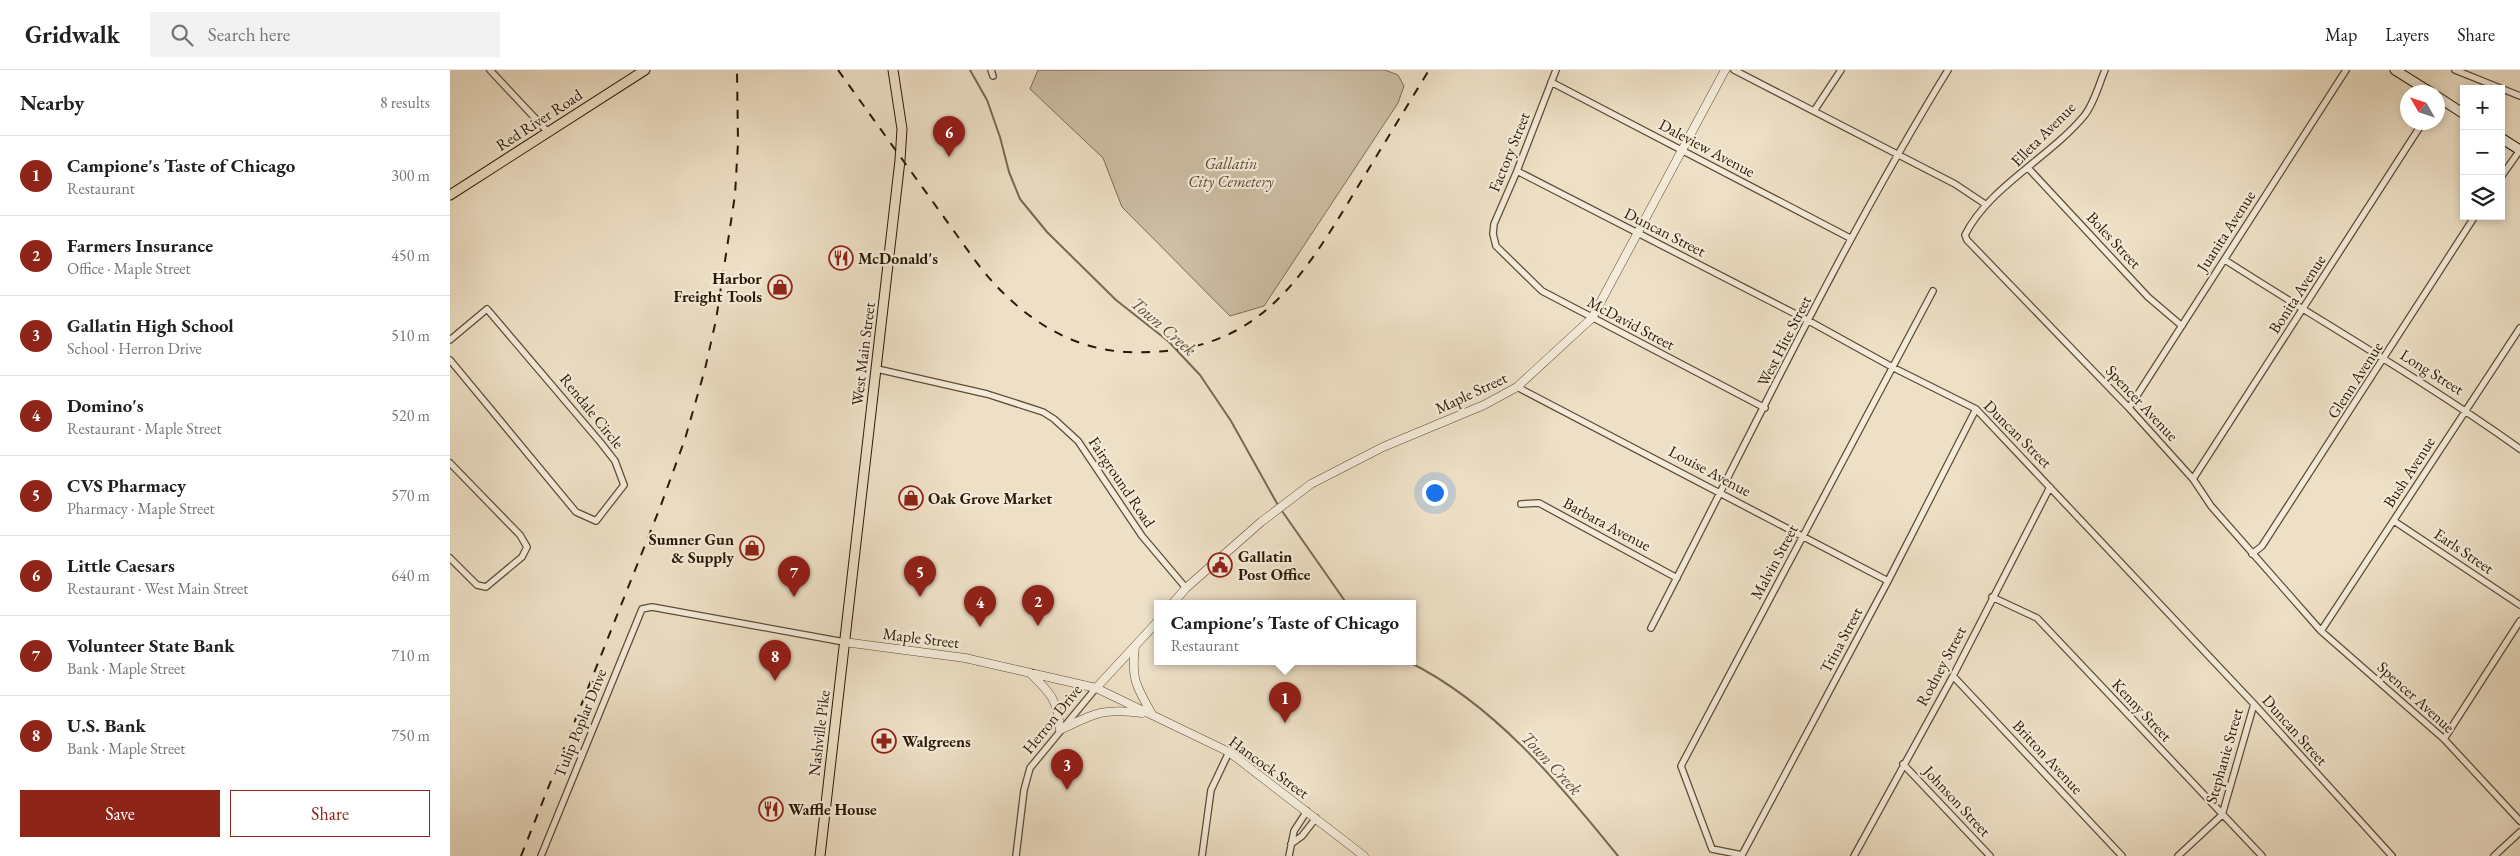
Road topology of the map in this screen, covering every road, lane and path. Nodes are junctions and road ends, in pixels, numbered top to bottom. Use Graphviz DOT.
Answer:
graph roads {
  1 [pos="490,70"];
  2 [pos="645,70"];
  3 [pos="893,70"];
  4 [pos="1556,70"];
  5 [pos="1724,70"];
  6 [pos="1734,70"];
  7 [pos="1841,70"];
  8 [pos="1948,70"];
  9 [pos="2105,70"];
  10 [pos="2346,70"];
  11 [pos="2395,70"];
  12 [pos="2455,70"];
  13 [pos="1551,82"];
  14 [pos="2419,85"];
  15 [pos="2520,96"];
  16 [pos="2445,102"];
  17 [pos="1814,111"];
  18 [pos="2460,112"];
  19 [pos="2418,130"];
  20 [pos="548,132"];
  21 [pos="2505,141"];
  22 [pos="1682,150"];
  23 [pos="2520,150"];
  24 [pos="1896,154"];
  25 [pos="2029,169"];
  26 [pos="1517,171"];
  27 [pos="2502,175"];
  28 [pos="450,195"];
  29 [pos="1985,204"];
  30 [pos="2472,220"];
  31 [pos="1638,234"];
  32 [pos="1850,238"];
  33 [pos="1496,246"];
  34 [pos="2225,260"];
  35 [pos="1933,291"];
  36 [pos="2302,310"];
  37 [pos="1592,318"];
  38 [pos="1809,321"];
  39 [pos="2182,326"];
  40 [pos="2520,328"];
  41 [pos="450,340"];
  42 [pos="2385,359"];
  43 [pos="450,360"];
  44 [pos="1894,368"];
  45 [pos="877,369"];
  46 [pos="1517,388"];
  47 [pos="1765,408"];
  48 [pos="2130,408"];
  49 [pos="1976,409"];
  50 [pos="2466,410"];
  51 [pos="2520,449"];
  52 [pos="450,464"];
  53 [pos="2193,479"];
  54 [pos="2050,487"];
  55 [pos="1721,492"];
  56 [pos="1521,504"];
  57 [pos="2394,521"];
  58 [pos="1803,537"];
  59 [pos="2252,554"];
  60 [pos="450,558"];
  61 [pos="1677,578"];
  62 [pos="1888,582"];
  63 [pos="1186,588"];
  64 [pos="1992,597"];
  65 [pos="1176,600"];
  66 [pos="2520,605"];
  67 [pos="652,607"];
  68 [pos="2520,621"];
  69 [pos="1154,625"];
  70 [pos="1652,628"];
  71 [pos="2321,631"];
  72 [pos="844,642"];
  73 [pos="1135,646"];
  74 [pos="1030,673"];
  75 [pos="1953,676"];
  76 [pos="1096,688"];
  77 [pos="2254,704"];
  78 [pos="1152,714"];
  79 [pos="1060,730"];
  80 [pos="2444,739"];
  81 [pos="1229,752"];
  82 [pos="1903,764"];
  83 [pos="1307,811"];
  84 [pos="2222,815"];
  85 [pos="1316,818"];
  86 [pos="2520,821"];
  87 [pos="2520,832"];
  88 [pos="1291,844"];
  89 [pos="1712,849"];
  90 [pos="1856,855"];
  91 [pos="541,856"];
  92 [pos="820,856"];
  93 [pos="1016,856"];
  94 [pos="1202,856"];
  95 [pos="1288,856"];
  96 [pos="1364,856"];
  97 [pos="1990,856"];
  98 [pos="2122,856"];
  99 [pos="2178,856"];
  100 [pos="2262,856"];
  101 [pos="2392,856"];
  102 [pos="2494,856"];
  1 -- 20 [label="street"];
  2 -- 20 [label="main road, Red River Road"];
  3 -- 45 [label="main road, West Main Street"];
  4 -- 13 [label="street, Factory Street"];
  5 -- 22 [label="street, Maple Street"];
  6 -- 17 [label="street"];
  7 -- 17 [label="street"];
  8 -- 24 [label="street, West Hite Street"];
  9 -- 25 [label="street, Elleta Avenue"];
  10 -- 34 [label="street, Juanita Avenue"];
  11 -- 14 [label="main road"];
  12 -- 15 [label="street"];
  13 -- 22 [label="street, Daleview Avenue"];
  13 -- 26 [label="street, Factory Street"];
  16 -- 18 [label="main road"];
  17 -- 24 [label="street"];
  19 -- 36 [label="street, Bonita Avenue"];
  20 -- 28 [label="main road, Red River Road"];
  21 -- 23 [label="main road"];
  22 -- 31 [label="street, Maple Street"];
  22 -- 32 [label="street, Daleview Avenue"];
  23 -- 27 [label="street"];
  24 -- 29 [label="street"];
  24 -- 32 [label="street, West Hite Street"];
  25 -- 29 [label="street, Elleta Avenue"];
  25 -- 39 [label="street, Boles Street"];
  26 -- 31 [label="street, Duncan Street"];
  26 -- 33 [label="street, Factory Street"];
  29 -- 48 [label="street, Spencer Avenue"];
  30 -- 42 [label="street, Glenn Avenue"];
  31 -- 37 [label="street, Maple Street"];
  31 -- 38 [label="street, Duncan Street"];
  32 -- 38 [label="street, West Hite Street"];
  33 -- 37 [label="street, McDavid Street"];
  34 -- 36 [label="street, Long Street"];
  34 -- 39 [label="street, Juanita Avenue"];
  35 -- 44 [label="street, Malvin Street"];
  36 -- 42 [label="street, Long Street"];
  36 -- 53 [label="street, Bonita Avenue"];
  37 -- 46 [label="street, Maple Street"];
  37 -- 47 [label="street, McDavid Street"];
  38 -- 44 [label="street, Duncan Street"];
  38 -- 47 [label="street, West Hite Street"];
  39 -- 48 [label="street, Juanita Avenue"];
  40 -- 50 [label="street, Bush Avenue"];
  41 -- 43 [label="street, Rendale Circle"];
  42 -- 50 [label="street, Long Street"];
  42 -- 59 [label="street, Glenn Avenue"];
  44 -- 49 [label="street, Duncan Street"];
  44 -- 58 [label="street, Malvin Street"];
  45 -- 63 [label="street, Fairground Road"];
  45 -- 72 [label="main road, West Main Street"];
  46 -- 55 [label="street, Louise Avenue"];
  46 -- 63 [label="street, Maple Street"];
  47 -- 55 [label="street, West Hite Street"];
  48 -- 53 [label="street, Spencer Avenue"];
  49 -- 54 [label="street, Duncan Street"];
  49 -- 62 [label="street, Trina Street"];
  50 -- 51 [label="street, Long Street"];
  50 -- 57 [label="street, Bush Avenue"];
  52 -- 60 [label="street"];
  53 -- 59 [label="street, Spencer Avenue"];
  54 -- 64 [label="street, Rodney Street"];
  54 -- 77 [label="street, Duncan Street"];
  55 -- 58 [label="street, Louise Avenue"];
  55 -- 61 [label="street, West Hite Street"];
  56 -- 61 [label="street, Barbara Avenue"];
  57 -- 66 [label="street, Earls Street"];
  57 -- 71 [label="street, Bush Avenue"];
  58 -- 62 [label="street, Louise Avenue"];
  58 -- 89 [label="street, Malvin Street"];
  59 -- 71 [label="street, Spencer Avenue"];
  61 -- 70 [label="street, West Hite Street"];
  62 -- 89 [label="street, Trina Street"];
  63 -- 65 [label="street, Maple Street"];
  64 -- 75 [label="street, Rodney Street"];
  64 -- 84 [label="street, Kenny Street"];
  67 -- 72 [label="street, Maple Street"];
  67 -- 91 [label="street, Tulip Poplar Drive"];
  68 -- 80 [label="street"];
  69 -- 73 [label="street"];
  71 -- 80 [label="street, Spencer Avenue"];
  72 -- 74 [label="street, Maple Street"];
  72 -- 92 [label="main road, Nashville Pike"];
  73 -- 76 [label="street"];
  73 -- 78 [label="street"];
  74 -- 76 [label="street, Maple Street"];
  74 -- 79 [label="street"];
  75 -- 82 [label="street, Rodney Street"];
  75 -- 98 [label="street, Britton Avenue"];
  76 -- 78 [label="street, Hancock Street"];
  76 -- 79 [label="street, Herron Drive"];
  77 -- 84 [label="street, Stephanie Street"];
  77 -- 101 [label="street, Duncan Street"];
  78 -- 79 [label="street"];
  78 -- 81 [label="street, Hancock Street"];
  79 -- 93 [label="street, Herron Drive"];
  80 -- 86 [label="street, Spencer Avenue"];
  81 -- 83 [label="street, Hancock Street"];
  81 -- 94 [label="street"];
  82 -- 90 [label="street, Rodney Street"];
  82 -- 97 [label="street, Johnson Street"];
  83 -- 85 [label="street, Hancock Street"];
  83 -- 88 [label="street"];
  84 -- 99 [label="street, Stephanie Street"];
  84 -- 100 [label="street, Kenny Street"];
  85 -- 88 [label="street"];
  85 -- 96 [label="street, Hancock Street"];
  87 -- 102 [label="street"];
  88 -- 95 [label="street"];
}
